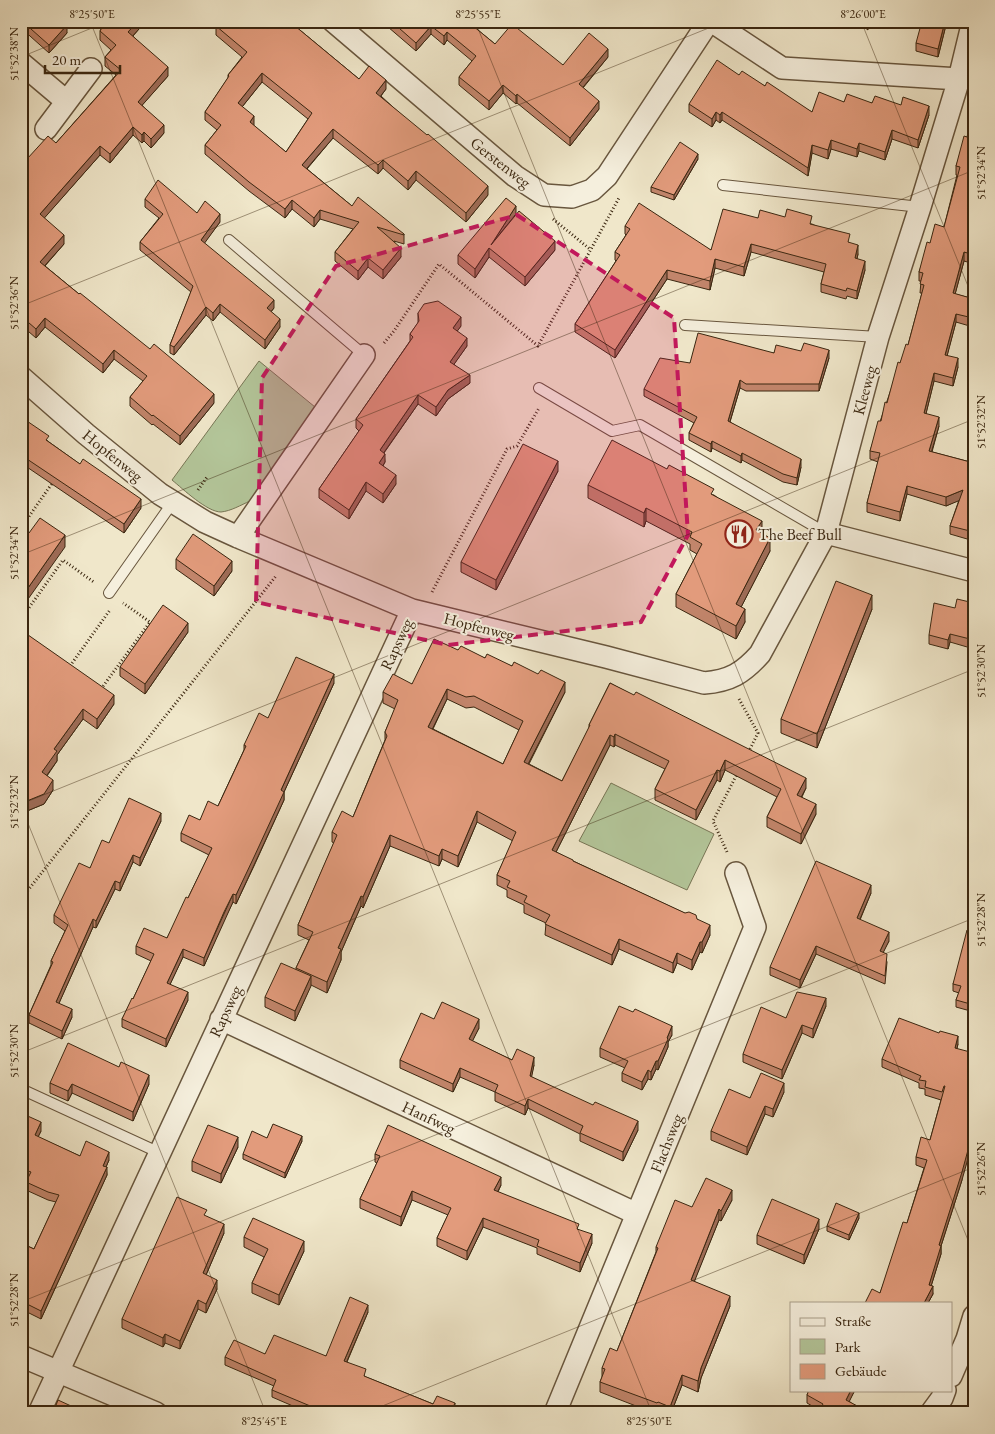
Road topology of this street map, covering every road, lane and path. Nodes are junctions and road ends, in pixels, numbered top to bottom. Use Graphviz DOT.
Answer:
graph roads {
  1 [pos="333,21"];
  2 [pos="710,21"];
  3 [pos="973,21"];
  4 [pos="21,63"];
  5 [pos="91,69"];
  6 [pos="959,80"];
  7 [pos="66,101"];
  8 [pos="46,129"];
  9 [pos="607,176"];
  10 [pos="723,185"];
  11 [pos="544,195"];
  12 [pos="920,207"];
  13 [pos="229,240"];
  14 [pos="591,250"];
  15 [pos="685,325"];
  16 [pos="878,337"];
  17 [pos="364,355"];
  18 [pos="21,376"];
  19 [pos="543,391"];
  20 [pos="55,479"];
  21 [pos="173,502"];
  22 [pos="21,528"];
  23 [pos="826,533"];
  24 [pos="238,537"];
  25 [pos="290,558"];
  26 [pos="974,571"];
  27 [pos="113,596"];
  28 [pos="416,611"];
  29 [pos="21,619"];
  30 [pos="77,672"];
  31 [pos="729,678"];
  32 [pos="94,683"];
  33 [pos="744,759"];
  34 [pos="740,768"];
  35 [pos="736,873"];
  36 [pos="21,899"];
  37 [pos="221,1020"];
  38 [pos="21,1089"];
  39 [pos="160,1153"];
  40 [pos="637,1214"];
  41 [pos="974,1316"];
  42 [pos="21,1356"];
  43 [pos="58,1371"];
  44 [pos="952,1374"];
  45 [pos="944,1392"];
  46 [pos="39,1413"];
  47 [pos="156,1413"];
  48 [pos="554,1413"];
  49 [pos="931,1413"];
  1 -- 11 [label="street, Gerstenweg"];
  2 -- 6 [label="street"];
  2 -- 9 [label="street, Gerstenweg"];
  3 -- 6 [label="street, Kleeweg"];
  4 -- 7 [label="street"];
  5 -- 7 [label="street"];
  6 -- 12 [label="street, Kleeweg"];
  7 -- 8 [label="street"];
  9 -- 11 [label="street, Gerstenweg"];
  9 -- 14 [label="path"];
  10 -- 12 [label="lane"];
  11 -- 14 [label="path"];
  12 -- 16 [label="street, Kleeweg"];
  13 -- 17 [label="lane"];
  14 -- 17 [label="path"];
  15 -- 16 [label="lane"];
  16 -- 23 [label="street, Kleeweg"];
  17 -- 24 [label="street"];
  18 -- 21 [label="street, Hopfenweg"];
  19 -- 23 [label="lane"];
  19 -- 28 [label="path"];
  20 -- 22 [label="path"];
  21 -- 24 [label="street, Hopfenweg"];
  21 -- 27 [label="lane"];
  23 -- 26 [label="street"];
  23 -- 31 [label="street, Kleeweg"];
  24 -- 25 [label="street, Hopfenweg"];
  25 -- 28 [label="street, Hopfenweg"];
  25 -- 36 [label="path"];
  27 -- 29 [label="path"];
  27 -- 30 [label="path"];
  27 -- 32 [label="path"];
  28 -- 31 [label="street, Hopfenweg"];
  28 -- 37 [label="street, Rapsweg"];
  31 -- 33 [label="path"];
  34 -- 35 [label="path"];
  35 -- 40 [label="street, Flachsweg"];
  37 -- 39 [label="street, Rapsweg"];
  37 -- 40 [label="street, Hanfweg"];
  38 -- 39 [label="lane"];
  39 -- 43 [label="street, Rapsweg"];
  40 -- 48 [label="street, Flachsweg"];
  41 -- 44 [label="street"];
  42 -- 43 [label="street"];
  43 -- 46 [label="street, Rapsweg"];
  43 -- 47 [label="street"];
  45 -- 49 [label="street"];
}
